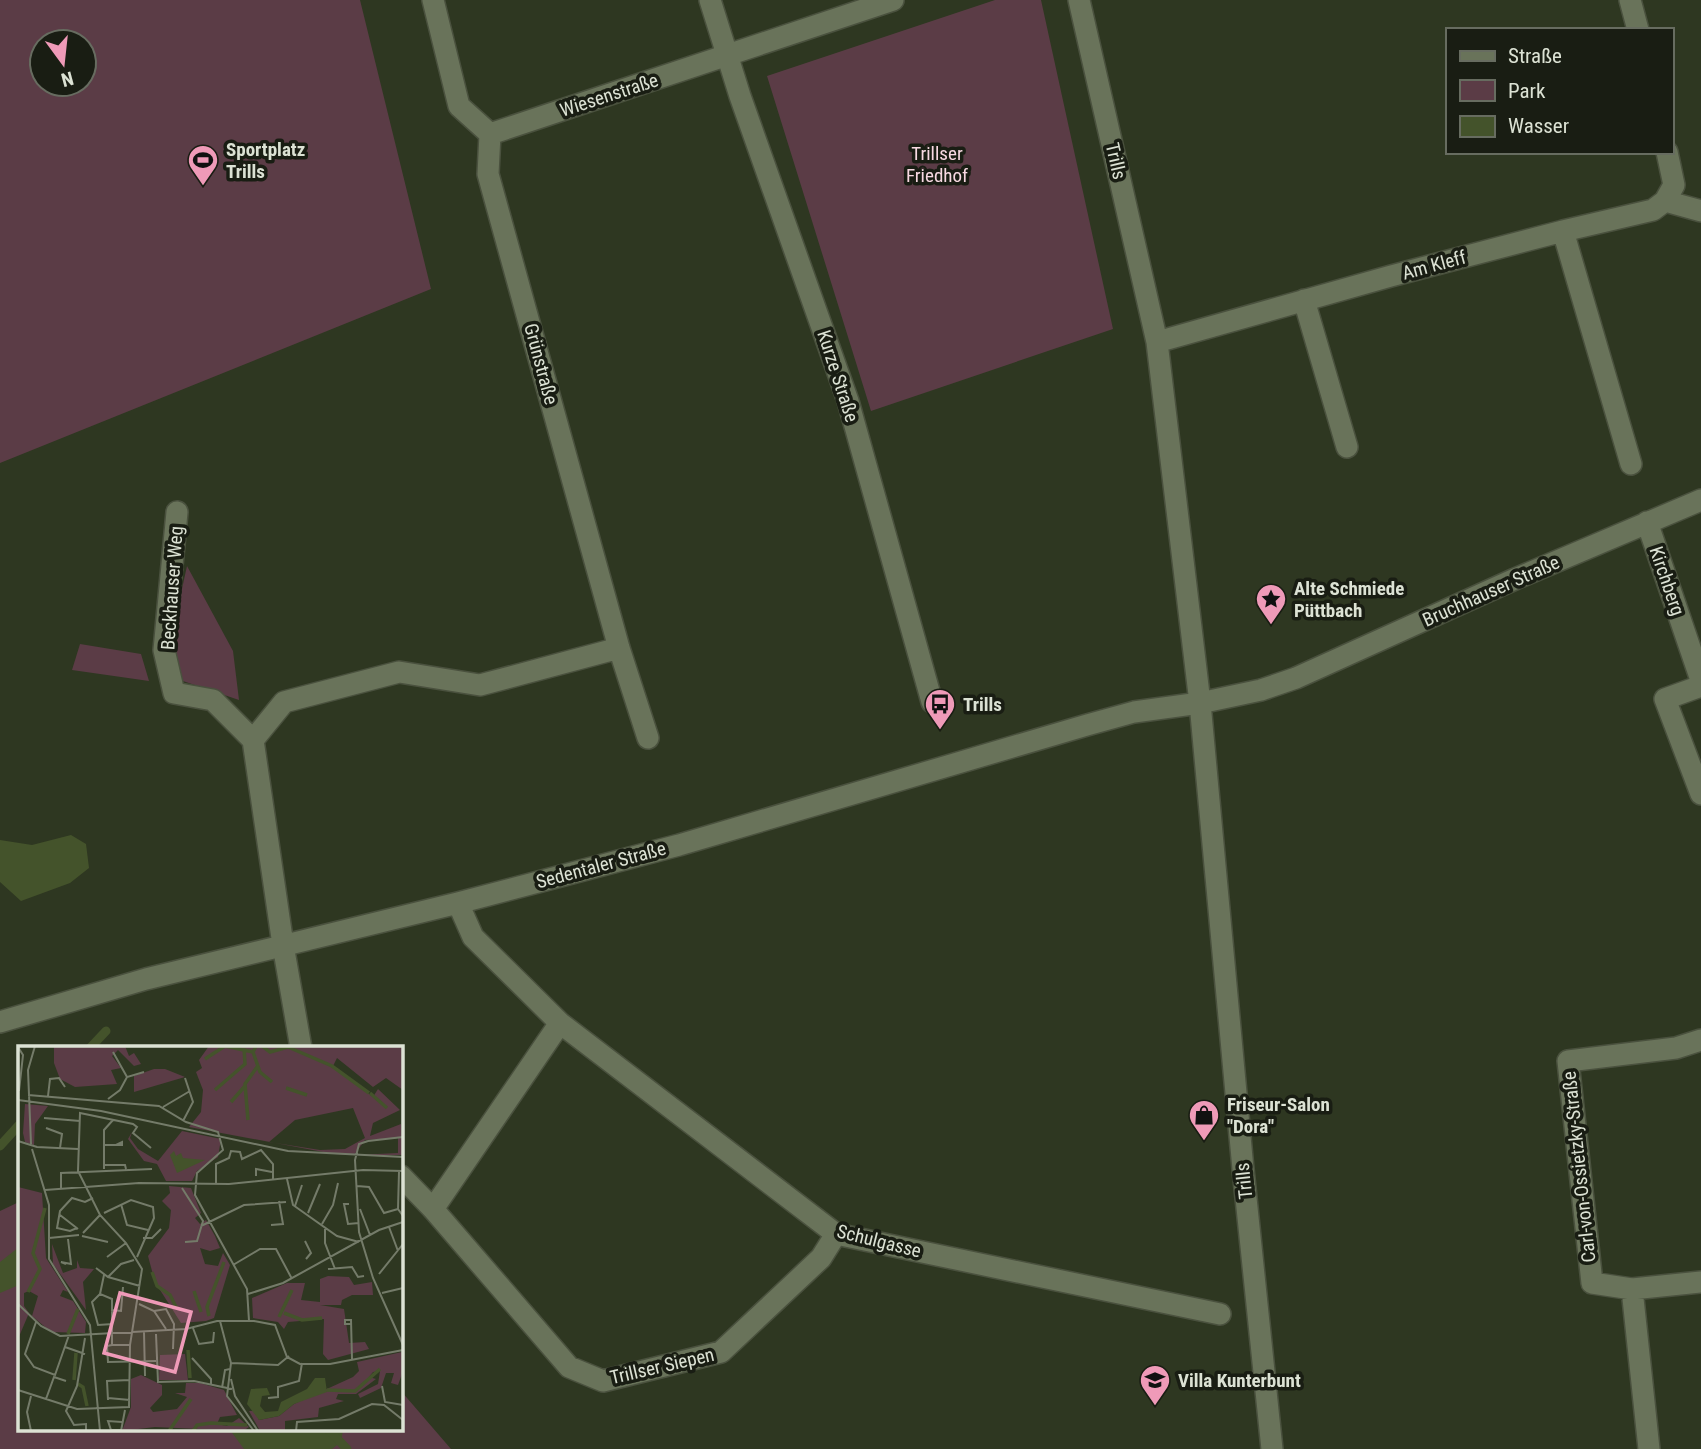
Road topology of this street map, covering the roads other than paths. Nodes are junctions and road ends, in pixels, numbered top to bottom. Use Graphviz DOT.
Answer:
graph roads {
  1 [pos="433,0"];
  2 [pos="710,0"];
  3 [pos="893,0"];
  4 [pos="1079,0"];
  5 [pos="1630,0"];
  6 [pos="1637,28"];
  7 [pos="727,55"];
  8 [pos="490,134"];
  9 [pos="1667,154"];
  10 [pos="1665,201"];
  11 [pos="1701,211"];
  12 [pos="1563,231"];
  13 [pos="1304,300"];
  14 [pos="1157,342"];
  15 [pos="1347,447"];
  16 [pos="1631,464"];
  17 [pos="1701,500"];
  18 [pos="177,512"];
  19 [pos="1647,522"];
  20 [pos="619,648"];
  21 [pos="1701,680"];
  22 [pos="1701,686"];
  23 [pos="932,702"];
  24 [pos="1200,703"];
  25 [pos="648,738"];
  26 [pos="253,740"];
  27 [pos="1701,794"];
  28 [pos="458,903"];
  29 [pos="283,945"];
  30 [pos="0,1022"];
  31 [pos="560,1023"];
  32 [pos="1701,1040"];
  33 [pos="301,1046"];
  34 [pos="402,1177"];
  35 [pos="433,1209"];
  36 [pos="836,1234"];
  37 [pos="1701,1282"];
  38 [pos="1632,1289"];
  39 [pos="1220,1314"];
  40 [pos="1272,1449"];
  41 [pos="1649,1449"];
  1 -- 8 [label="street"];
  2 -- 7 [label="street"];
  3 -- 7 [label="street, Wiesenstraße"];
  4 -- 14 [label="street, Trills"];
  5 -- 6 [label="street"];
  7 -- 8 [label="street, Wiesenstraße"];
  7 -- 23 [label="street, Kurze Straße"];
  8 -- 20 [label="street, Grünstraße"];
  9 -- 10 [label="street"];
  10 -- 11 [label="street"];
  10 -- 12 [label="street, Am Kleff"];
  12 -- 13 [label="street, Am Kleff"];
  12 -- 16 [label="street"];
  13 -- 14 [label="street, Am Kleff"];
  13 -- 15 [label="street"];
  14 -- 24 [label="street, Trills"];
  17 -- 19 [label="street, Bruchhauser Straße"];
  18 -- 26 [label="street, Beckhauser Weg"];
  19 -- 21 [label="street, Kirchberg"];
  19 -- 24 [label="street, Bruchhauser Straße"];
  20 -- 25 [label="street, Grünstraße"];
  20 -- 26 [label="street"];
  22 -- 27 [label="street"];
  24 -- 28 [label="street, Sedentaler Straße"];
  24 -- 40 [label="street, Trills"];
  26 -- 29 [label="street"];
  28 -- 29 [label="street, Sedentaler Straße"];
  28 -- 31 [label="street, Schulgasse"];
  29 -- 30 [label="street, Sedentaler Straße"];
  29 -- 33 [label="street"];
  31 -- 35 [label="street"];
  31 -- 36 [label="street, Schulgasse"];
  32 -- 38 [label="street, Carl-von-Ossietzky-Straße"];
  34 -- 35 [label="street, Trillser Siepen"];
  35 -- 36 [label="street, Trillser Siepen"];
  36 -- 39 [label="street, Schulgasse"];
  37 -- 38 [label="street, Carl-von-Ossietzky-Straße"];
  38 -- 41 [label="street"];
}
